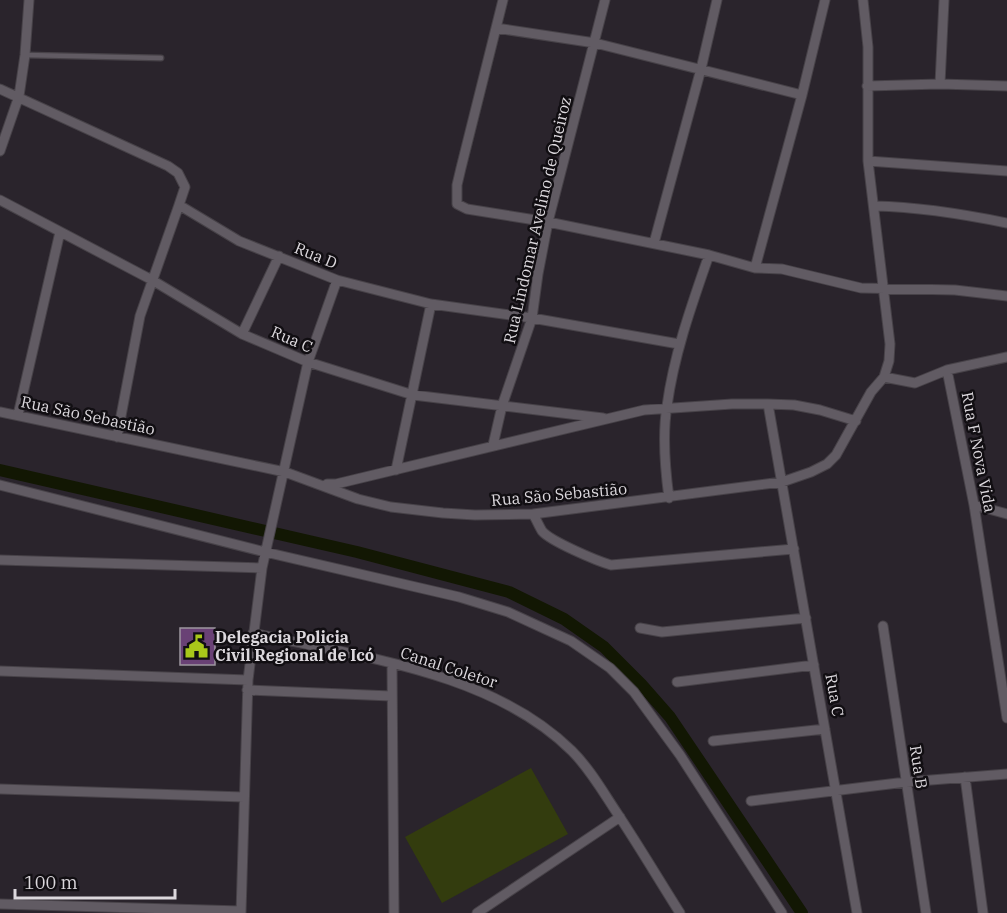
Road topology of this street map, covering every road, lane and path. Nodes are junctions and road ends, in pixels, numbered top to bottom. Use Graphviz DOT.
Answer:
graph roads {
  1 [pos="29,0"];
  2 [pos="503,0"];
  3 [pos="605,0"];
  4 [pos="717,0"];
  5 [pos="825,0"];
  6 [pos="863,0"];
  7 [pos="944,0"];
  8 [pos="496,28"];
  9 [pos="595,43"];
  10 [pos="25,55"];
  11 [pos="161,58"];
  12 [pos="701,69"];
  13 [pos="940,84"];
  14 [pos="867,86"];
  15 [pos="1007,86"];
  16 [pos="0,89"];
  17 [pos="802,95"];
  18 [pos="19,96"];
  19 [pos="0,151"];
  20 [pos="868,161"];
  21 [pos="1007,171"];
  22 [pos="0,200"];
  23 [pos="179,205"];
  24 [pos="875,206"];
  25 [pos="548,222"];
  26 [pos="1007,223"];
  27 [pos="60,232"];
  28 [pos="654,243"];
  29 [pos="709,255"];
  30 [pos="279,256"];
  31 [pos="755,268"];
  32 [pos="152,280"];
  33 [pos="337,280"];
  34 [pos="885,288"];
  35 [pos="1007,296"];
  36 [pos="431,304"];
  37 [pos="532,318"];
  38 [pos="242,334"];
  39 [pos="679,344"];
  40 [pos="1007,357"];
  41 [pos="308,362"];
  42 [pos="947,370"];
  43 [pos="884,378"];
  44 [pos="413,395"];
  45 [pos="768,404"];
  46 [pos="502,406"];
  47 [pos="666,407"];
  48 [pos="0,412"];
  49 [pos="18,416"];
  50 [pos="603,418"];
  51 [pos="856,421"];
  52 [pos="117,437"];
  53 [pos="493,445"];
  54 [pos="396,470"];
  55 [pos="285,472"];
  56 [pos="782,482"];
  57 [pos="318,484"];
  58 [pos="0,485"];
  59 [pos="669,498"];
  60 [pos="974,505"];
  61 [pos="533,514"];
  62 [pos="1007,514"];
  63 [pos="266,547"];
  64 [pos="794,549"];
  65 [pos="0,560"];
  66 [pos="262,568"];
  67 [pos="806,618"];
  68 [pos="883,626"];
  69 [pos="640,628"];
  70 [pos="253,633"];
  71 [pos="392,664"];
  72 [pos="814,665"];
  73 [pos="0,672"];
  74 [pos="677,682"];
  75 [pos="247,685"];
  76 [pos="391,696"];
  77 [pos="1007,718"];
  78 [pos="825,729"];
  79 [pos="713,741"];
  80 [pos="1007,774"];
  81 [pos="965,777"];
  82 [pos="906,782"];
  83 [pos="0,789"];
  84 [pos="836,792"];
  85 [pos="244,797"];
  86 [pos="751,801"];
  87 [pos="620,817"];
  88 [pos="0,904"];
  89 [pos="241,912"];
  90 [pos="394,913"];
  91 [pos="477,913"];
  92 [pos="680,913"];
  93 [pos="782,913"];
  94 [pos="857,913"];
  95 [pos="926,913"];
  96 [pos="983,913"];
  1 -- 10 [label="street"];
  2 -- 8 [label="street"];
  3 -- 9 [label="street, Rua Lindomar Avelino de Queiroz"];
  4 -- 12 [label="street"];
  5 -- 17 [label="street"];
  6 -- 14 [label="street"];
  7 -- 13 [label="street"];
  8 -- 9 [label="street"];
  8 -- 25 [label="street"];
  9 -- 12 [label="street"];
  9 -- 25 [label="street, Rua Lindomar Avelino de Queiroz"];
  10 -- 11 [label="lane"];
  10 -- 18 [label="street"];
  12 -- 17 [label="street"];
  12 -- 28 [label="street"];
  13 -- 14 [label="street"];
  13 -- 15 [label="street"];
  14 -- 20 [label="street"];
  16 -- 18 [label="street"];
  17 -- 31 [label="street"];
  18 -- 19 [label="street"];
  18 -- 23 [label="street"];
  20 -- 21 [label="street"];
  20 -- 24 [label="street"];
  22 -- 27 [label="street, Rua C"];
  23 -- 30 [label="street, Rua D"];
  23 -- 32 [label="street"];
  24 -- 26 [label="street"];
  24 -- 34 [label="street"];
  25 -- 28 [label="street"];
  25 -- 37 [label="street, Rua Lindomar Avelino de Queiroz"];
  27 -- 32 [label="street, Rua C"];
  27 -- 49 [label="street"];
  28 -- 29 [label="street"];
  29 -- 31 [label="street"];
  29 -- 39 [label="street"];
  30 -- 33 [label="street, Rua D"];
  30 -- 38 [label="street"];
  31 -- 34 [label="street"];
  32 -- 38 [label="street, Rua C"];
  32 -- 52 [label="street"];
  33 -- 36 [label="street, Rua D"];
  33 -- 41 [label="street"];
  34 -- 35 [label="street"];
  34 -- 43 [label="street"];
  36 -- 37 [label="street, Rua D"];
  36 -- 44 [label="street"];
  37 -- 39 [label="street, Rua D"];
  37 -- 46 [label="street, Rua Lindomar Avelino de Queiroz"];
  38 -- 41 [label="street, Rua C"];
  39 -- 47 [label="street"];
  40 -- 42 [label="street"];
  41 -- 44 [label="street, Rua C"];
  41 -- 55 [label="street"];
  42 -- 43 [label="street"];
  42 -- 60 [label="street, Rua F Nova Vida"];
  43 -- 51 [label="street, Rua São Sebastião"];
  44 -- 46 [label="street, Rua C"];
  44 -- 54 [label="street"];
  45 -- 47 [label="street"];
  45 -- 51 [label="street"];
  45 -- 56 [label="street, Rua C"];
  46 -- 50 [label="street, Rua C"];
  46 -- 53 [label="street, Rua Lindomar Avelino de Queiroz"];
  47 -- 50 [label="street"];
  47 -- 59 [label="street"];
  48 -- 49 [label="street, Rua São Sebastião"];
  49 -- 52 [label="street, Rua São Sebastião"];
  50 -- 53 [label="street"];
  51 -- 56 [label="street, Rua São Sebastião"];
  52 -- 55 [label="street, Rua São Sebastião"];
  53 -- 54 [label="street"];
  54 -- 57 [label="street"];
  55 -- 57 [label="street, Rua São Sebastião"];
  55 -- 63 [label="street"];
  56 -- 59 [label="street, Rua São Sebastião"];
  56 -- 64 [label="street, Rua C"];
  57 -- 61 [label="street, Rua São Sebastião"];
  58 -- 63 [label="street"];
  59 -- 61 [label="street, Rua São Sebastião"];
  60 -- 62 [label="street"];
  60 -- 77 [label="street, Rua F Nova Vida"];
  61 -- 64 [label="street"];
  63 -- 66 [label="street"];
  63 -- 93 [label="street"];
  64 -- 67 [label="street, Rua C"];
  65 -- 66 [label="street"];
  66 -- 70 [label="street"];
  67 -- 69 [label="street"];
  67 -- 72 [label="street, Rua C"];
  68 -- 82 [label="street, Rua B"];
  70 -- 71 [label="street, Canal Coletor"];
  70 -- 75 [label="street"];
  71 -- 76 [label="street"];
  71 -- 87 [label="street, Canal Coletor"];
  72 -- 74 [label="street"];
  72 -- 78 [label="street, Rua C"];
  73 -- 75 [label="street"];
  75 -- 76 [label="street"];
  75 -- 85 [label="street"];
  76 -- 90 [label="street"];
  78 -- 79 [label="street"];
  78 -- 84 [label="street, Rua C"];
  80 -- 81 [label="street"];
  81 -- 82 [label="street"];
  81 -- 96 [label="street"];
  82 -- 84 [label="street"];
  82 -- 95 [label="street, Rua B"];
  83 -- 85 [label="street"];
  84 -- 86 [label="street"];
  84 -- 94 [label="street, Rua C"];
  85 -- 89 [label="street"];
  87 -- 91 [label="street"];
  87 -- 92 [label="street, Canal Coletor"];
  88 -- 89 [label="street"];
}
